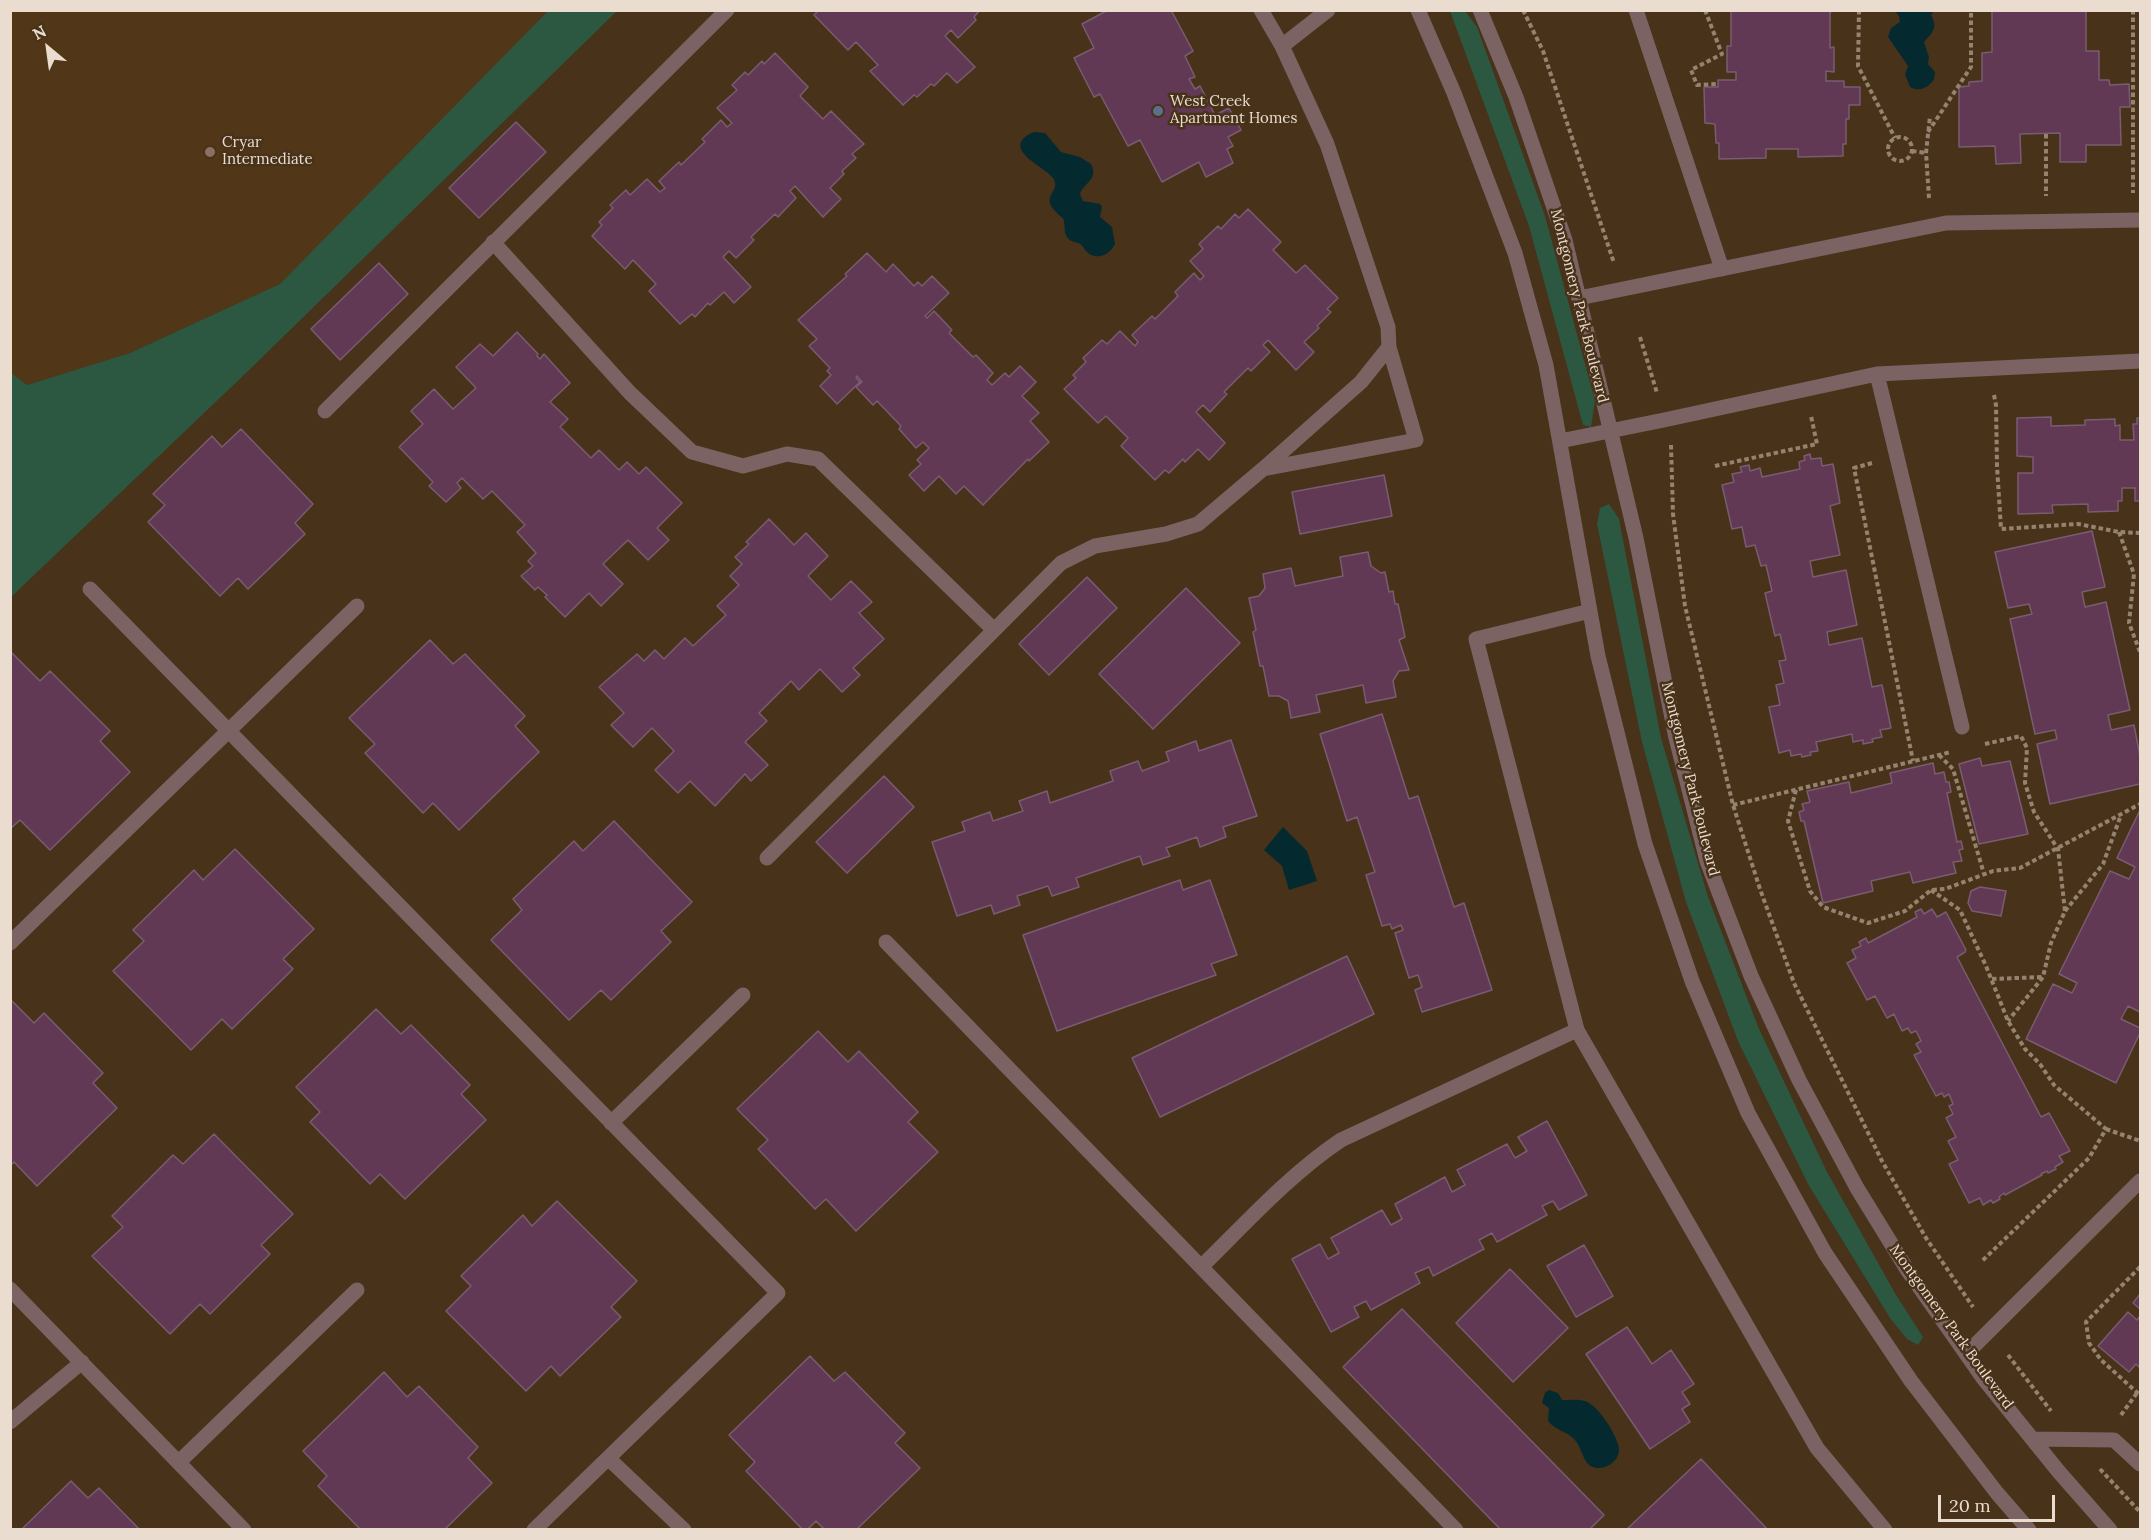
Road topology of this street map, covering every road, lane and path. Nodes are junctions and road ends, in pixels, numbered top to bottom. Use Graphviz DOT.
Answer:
graph roads {
  1 [pos="727,10"];
  2 [pos="1262,10"];
  3 [pos="1328,10"];
  4 [pos="1418,10"];
  5 [pos="1480,10"];
  6 [pos="1523,10"];
  7 [pos="1636,10"];
  8 [pos="1705,10"];
  9 [pos="1859,10"];
  10 [pos="1971,10"];
  11 [pos="2133,10"];
  12 [pos="1282,46"];
  13 [pos="1718,84"];
  14 [pos="1930,116"];
  15 [pos="1928,132"];
  16 [pos="2046,134"];
  17 [pos="1895,138"];
  18 [pos="1912,151"];
  19 [pos="1926,153"];
  20 [pos="2137,220"];
  21 [pos="2046,221"];
  22 [pos="1931,226"];
  23 [pos="493,242"];
  24 [pos="1615,264"];
  25 [pos="1722,268"];
  26 [pos="1579,298"];
  27 [pos="1640,337"];
  28 [pos="1389,347"];
  29 [pos="2140,361"];
  30 [pos="1987,368"];
  31 [pos="1877,374"];
  32 [pos="1657,394"];
  33 [pos="325,411"];
  34 [pos="1810,412"];
  35 [pos="1611,431"];
  36 [pos="1560,441"];
  37 [pos="1671,442"];
  38 [pos="1881,461"];
  39 [pos="1715,466"];
  40 [pos="1263,469"];
  41 [pos="2119,532"];
  42 [pos="2140,533"];
  43 [pos="90,589"];
  44 [pos="357,606"];
  45 [pos="1590,611"];
  46 [pos="994,630"];
  47 [pos="2140,652"];
  48 [pos="1962,727"];
  49 [pos="229,731"];
  50 [pos="1979,746"];
  51 [pos="1959,750"];
  52 [pos="1939,755"];
  53 [pos="1913,761"];
  54 [pos="1796,790"];
  55 [pos="2140,804"];
  56 [pos="1733,805"];
  57 [pos="2121,814"];
  58 [pos="2058,849"];
  59 [pos="767,858"];
  60 [pos="1984,874"];
  61 [pos="1931,890"];
  62 [pos="2065,911"];
  63 [pos="886,942"];
  64 [pos="10,943"];
  65 [pos="2043,977"];
  66 [pos="1992,979"];
  67 [pos="743,995"];
  68 [pos="2008,1021"];
  69 [pos="1577,1030"];
  70 [pos="611,1123"];
  71 [pos="2106,1129"];
  72 [pos="2140,1141"];
  73 [pos="2140,1181"];
  74 [pos="1982,1261"];
  75 [pos="1201,1267"];
  76 [pos="2140,1267"];
  77 [pos="10,1289"];
  78 [pos="357,1290"];
  79 [pos="1974,1308"];
  80 [pos="1966,1354"];
  81 [pos="2007,1355"];
  82 [pos="82,1362"];
  83 [pos="2140,1395"];
  84 [pos="2051,1412"];
  85 [pos="10,1422"];
  86 [pos="2033,1439"];
  87 [pos="608,1458"];
  88 [pos="179,1462"];
  89 [pos="2094,1462"];
  90 [pos="2140,1464"];
  91 [pos="2140,1512"];
  92 [pos="244,1530"];
  93 [pos="534,1530"];
  94 [pos="684,1530"];
  95 [pos="1456,1530"];
  96 [pos="1885,1530"];
  97 [pos="2029,1530"];
  98 [pos="2110,1530"];
  1 -- 23 [label="street"];
  2 -- 12 [label="street"];
  3 -- 12 [label="street"];
  4 -- 36 [label="street"];
  5 -- 26 [label="street, Montgomery Park Boulevard"];
  6 -- 24 [label="path"];
  7 -- 25 [label="street"];
  8 -- 13 [label="path"];
  9 -- 17 [label="path"];
  10 -- 15 [label="path"];
  11 -- 20 [label="path"];
  12 -- 28 [label="street"];
  14 -- 15 [label="path"];
  15 -- 19 [label="path"];
  16 -- 21 [label="path"];
  17 -- 18 [label="path"];
  17 -- 18 [label="path"];
  18 -- 19 [label="path"];
  19 -- 22 [label="path"];
  20 -- 21 [label="street"];
  21 -- 22 [label="street"];
  22 -- 25 [label="street"];
  23 -- 33 [label="street"];
  23 -- 46 [label="street"];
  25 -- 26 [label="street"];
  26 -- 35 [label="street, Montgomery Park Boulevard"];
  27 -- 32 [label="path"];
  28 -- 40 [label="street"];
  28 -- 40 [label="street"];
  29 -- 30 [label="street"];
  30 -- 31 [label="street"];
  30 -- 41 [label="path"];
  31 -- 35 [label="street"];
  31 -- 48 [label="street"];
  34 -- 39 [label="path"];
  35 -- 36 [label="street"];
  35 -- 80 [label="street, Montgomery Park Boulevard"];
  36 -- 45 [label="street"];
  37 -- 56 [label="path"];
  38 -- 53 [label="path"];
  40 -- 46 [label="street"];
  41 -- 42 [label="path"];
  41 -- 47 [label="path"];
  43 -- 49 [label="street"];
  44 -- 49 [label="street"];
  45 -- 69 [label="street"];
  45 -- 97 [label="street"];
  46 -- 59 [label="street"];
  49 -- 64 [label="street"];
  49 -- 70 [label="street"];
  50 -- 58 [label="path"];
  51 -- 52 [label="path"];
  52 -- 53 [label="path"];
  52 -- 60 [label="path"];
  53 -- 54 [label="path"];
  54 -- 56 [label="path"];
  54 -- 61 [label="path"];
  55 -- 57 [label="path"];
  56 -- 79 [label="path"];
  57 -- 58 [label="path"];
  57 -- 62 [label="path"];
  58 -- 60 [label="path"];
  58 -- 62 [label="path"];
  60 -- 61 [label="path"];
  61 -- 66 [label="path"];
  62 -- 65 [label="path"];
  63 -- 75 [label="street"];
  65 -- 66 [label="path"];
  65 -- 68 [label="path"];
  66 -- 68 [label="path"];
  67 -- 70 [label="street"];
  68 -- 71 [label="path"];
  69 -- 75 [label="street"];
  69 -- 96 [label="street"];
  70 -- 87 [label="street"];
  71 -- 72 [label="path"];
  71 -- 74 [label="path"];
  73 -- 80 [label="street"];
  75 -- 95 [label="street"];
  76 -- 83 [label="path"];
  77 -- 82 [label="street"];
  78 -- 88 [label="street"];
  80 -- 86 [label="street, Montgomery Park Boulevard"];
  81 -- 84 [label="path"];
  82 -- 85 [label="street"];
  82 -- 88 [label="street"];
  86 -- 90 [label="street"];
  86 -- 98 [label="street, Montgomery Park Boulevard"];
  87 -- 93 [label="street"];
  87 -- 94 [label="street"];
  88 -- 92 [label="street"];
  89 -- 91 [label="path"];
}
